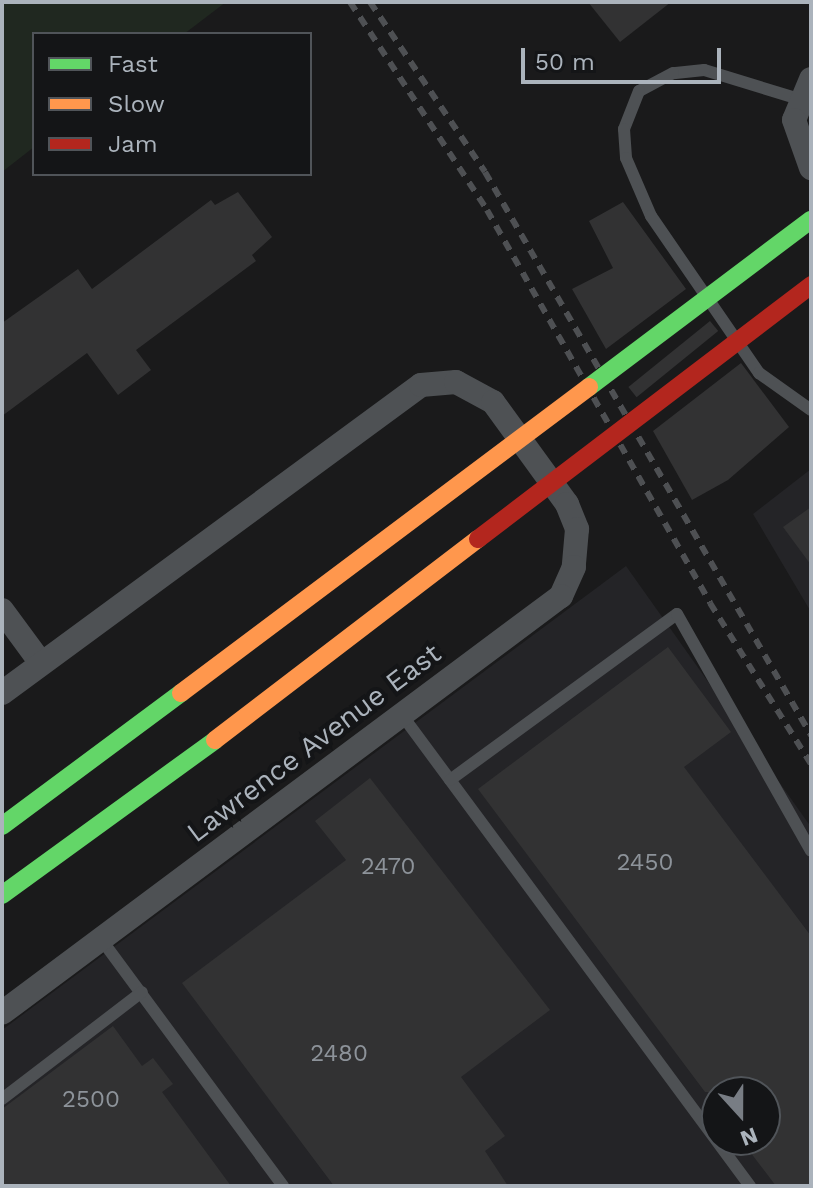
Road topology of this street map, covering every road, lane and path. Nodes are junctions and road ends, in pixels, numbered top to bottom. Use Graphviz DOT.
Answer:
graph roads {
  1 [pos="805,89"];
  2 [pos="811,168"];
  3 [pos="811,220"];
  4 [pos="811,285"];
  5 [pos="811,410"];
  6 [pos="2,610"];
  7 [pos="41,663"];
  8 [pos="2,693"];
  9 [pos="402,715"];
  10 [pos="450,780"];
  11 [pos="2,826"];
  12 [pos="811,851"];
  13 [pos="2,895"];
  14 [pos="101,939"];
  15 [pos="142,992"];
  16 [pos="2,1013"];
  17 [pos="2,1099"];
  18 [pos="283,1186"];
  19 [pos="750,1186"];
  1 -- 2 [label="street"];
  1 -- 5 [label="lane"];
  3 -- 11 [label="main road, bridge"];
  4 -- 13 [label="main road, bridge"];
  6 -- 7 [label="street"];
  7 -- 8 [label="street, Lawrence Avenue East"];
  7 -- 9 [label="street, Lawrence Avenue East"];
  9 -- 10 [label="lane"];
  9 -- 14 [label="street, Lawrence Avenue East"];
  10 -- 12 [label="lane"];
  10 -- 19 [label="lane"];
  14 -- 15 [label="lane"];
  14 -- 16 [label="street, Lawrence Avenue East"];
  15 -- 17 [label="lane"];
  15 -- 18 [label="lane"];
}
